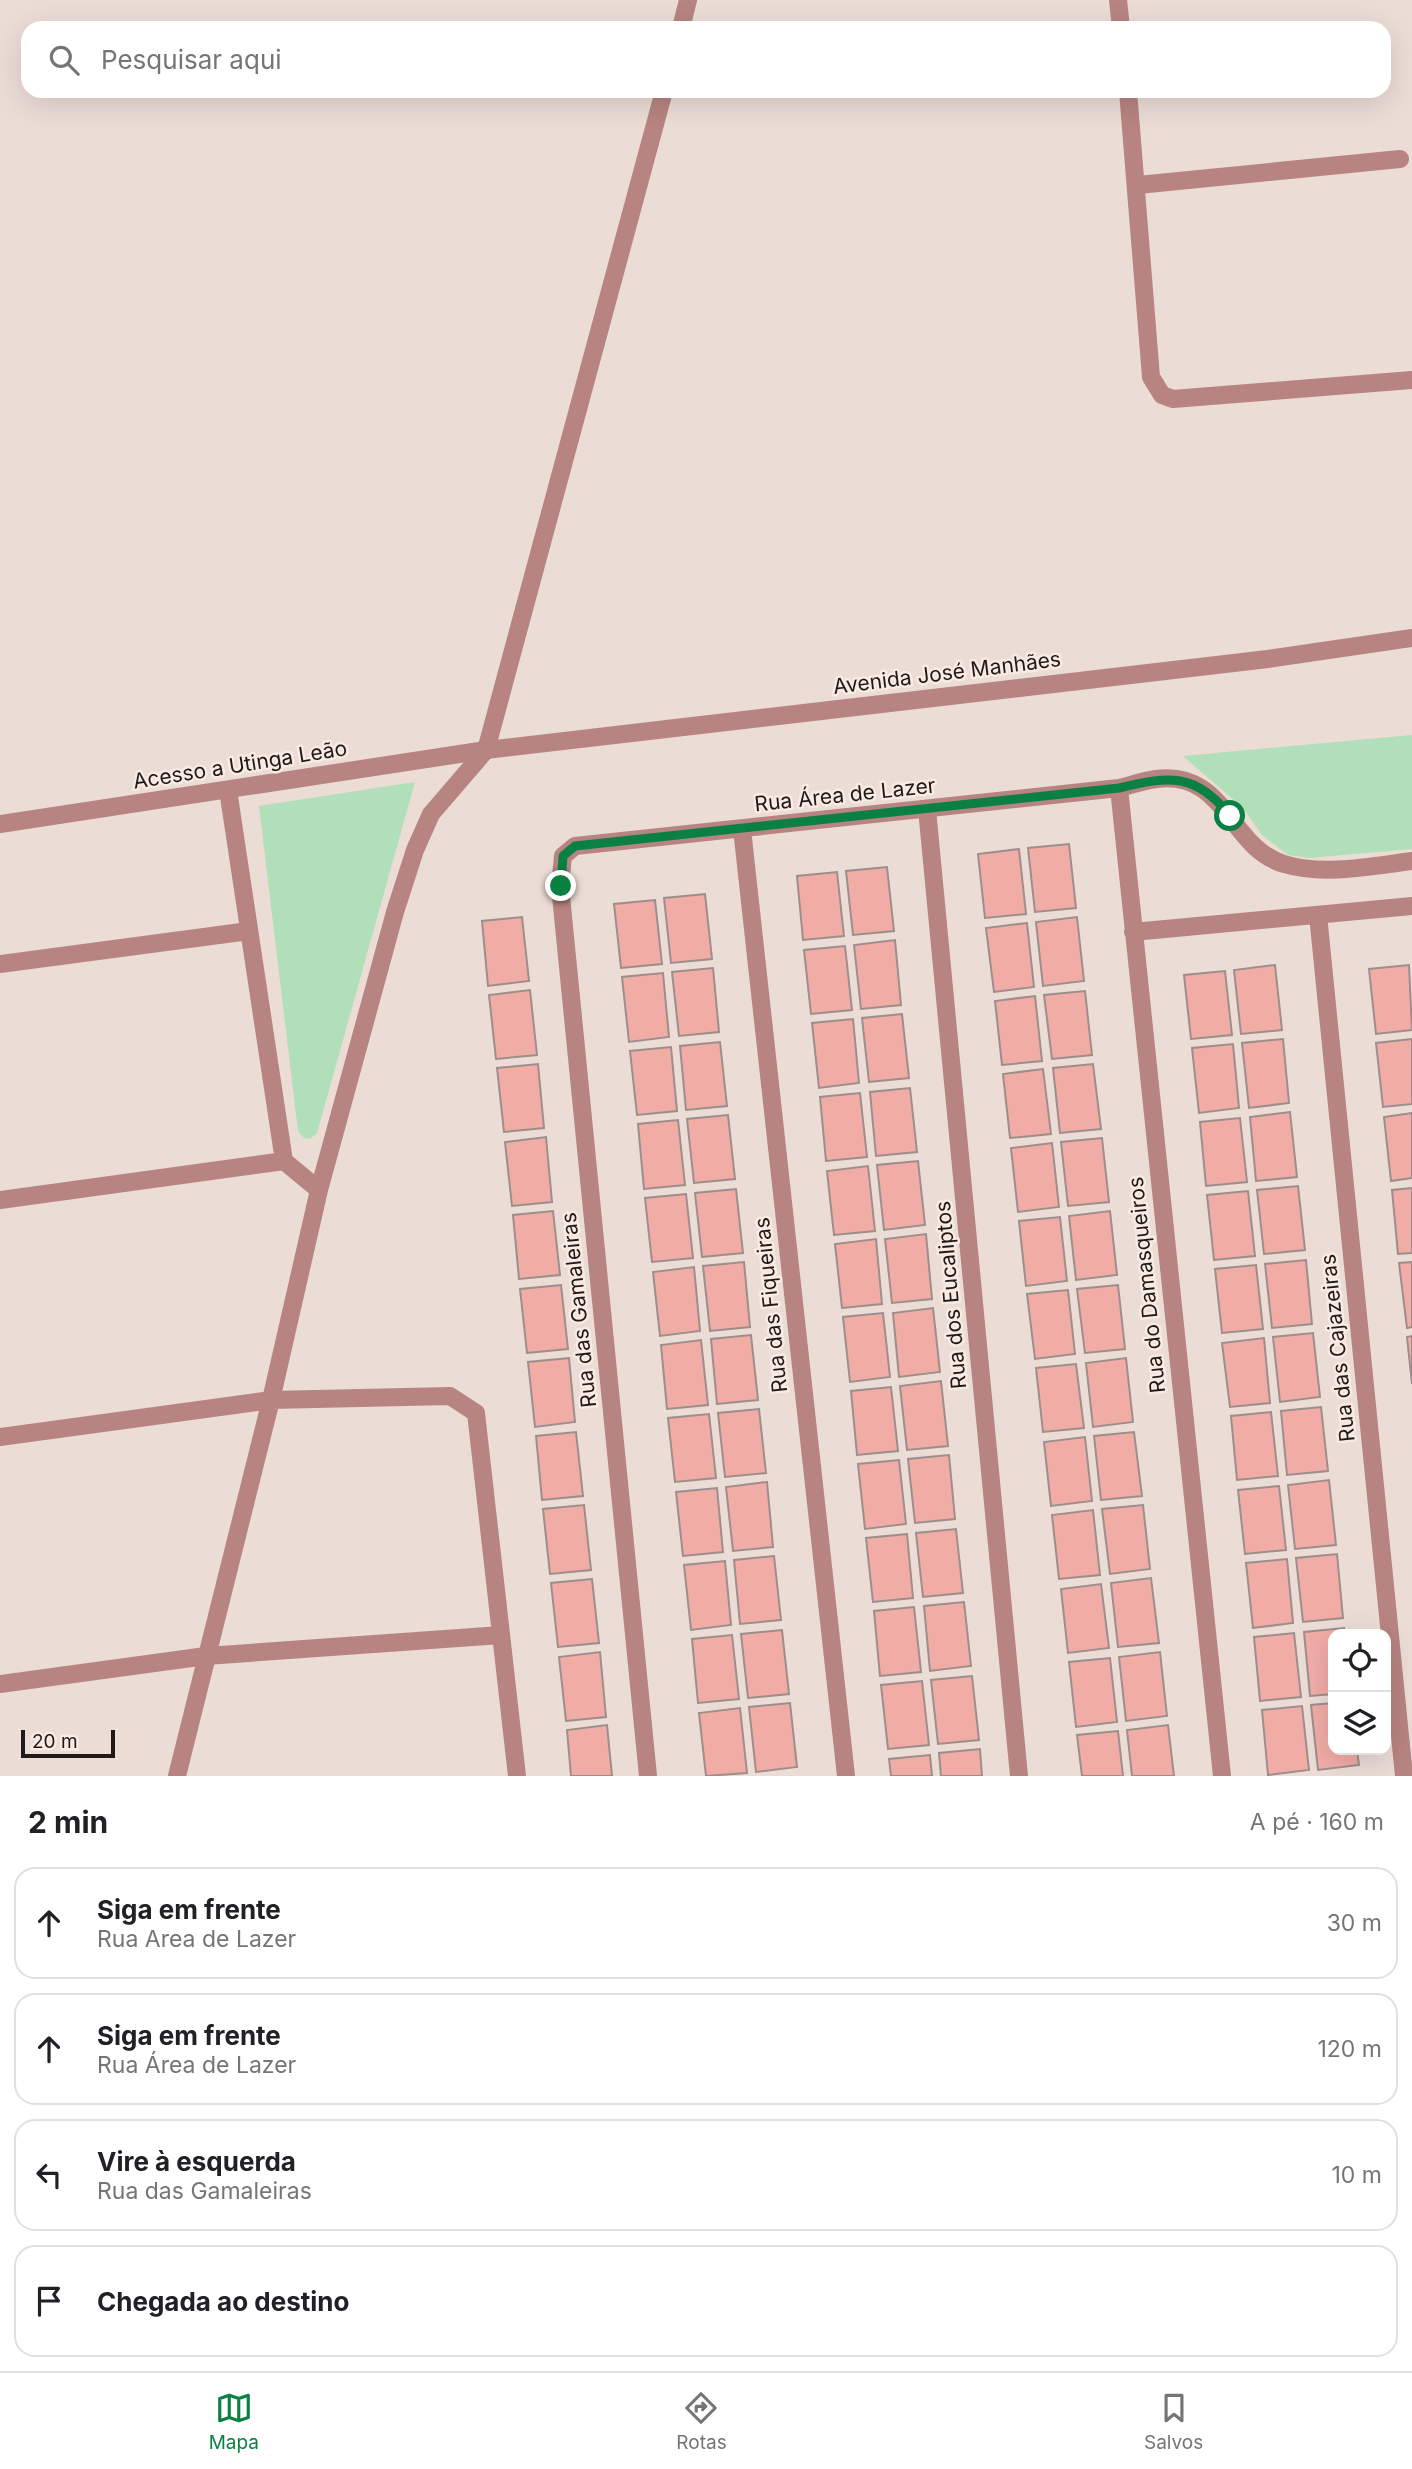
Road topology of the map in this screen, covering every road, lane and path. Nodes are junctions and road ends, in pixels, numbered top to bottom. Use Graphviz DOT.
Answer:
graph roads {
  1 [pos="688,0"];
  2 [pos="1118,0"];
  3 [pos="683,21"];
  4 [pos="1120,21"];
  5 [pos="662,98"];
  6 [pos="1129,98"];
  7 [pos="1400,159"];
  8 [pos="1138,186"];
  9 [pos="1412,380"];
  10 [pos="1412,638"];
  11 [pos="486,750"];
  12 [pos="1119,788"];
  13 [pos="228,790"];
  14 [pos="927,809"];
  15 [pos="0,824"];
  16 [pos="742,829"];
  17 [pos="575,846"];
  18 [pos="1412,861"];
  19 [pos="1412,906"];
  20 [pos="1318,915"];
  21 [pos="249,931"];
  22 [pos="1133,932"];
  23 [pos="0,964"];
  24 [pos="284,1161"];
  25 [pos="319,1190"];
  26 [pos="0,1200"];
  27 [pos="271,1400"];
  28 [pos="0,1437"];
  29 [pos="501,1635"];
  30 [pos="206,1656"];
  31 [pos="0,1684"];
  32 [pos="177,1776"];
  33 [pos="517,1776"];
  34 [pos="648,1776"];
  35 [pos="846,1776"];
  36 [pos="1019,1776"];
  37 [pos="1222,1776"];
  38 [pos="1404,1776"];
  1 -- 3 [label="street"];
  2 -- 4 [label="street"];
  5 -- 11 [label="street"];
  6 -- 8 [label="street"];
  7 -- 8 [label="street"];
  8 -- 9 [label="street"];
  10 -- 11 [label="street, Avenida José Manhães"];
  11 -- 13 [label="street, Acesso a Utinga Leão"];
  11 -- 25 [label="street"];
  12 -- 14 [label="street, Rua Área de Lazer"];
  12 -- 18 [label="street, Rua Área de Lazer"];
  12 -- 22 [label="street, Rua do Damasqueiros"];
  13 -- 15 [label="street, Acesso a Utinga Leão"];
  13 -- 21 [label="street"];
  14 -- 16 [label="street, Rua Área de Lazer"];
  14 -- 36 [label="street, Rua dos Eucaliptos"];
  16 -- 17 [label="street, Rua Área de Lazer"];
  16 -- 35 [label="street, Rua das Fiqueiras"];
  17 -- 34 [label="street, Rua das Gamaleiras"];
  19 -- 20 [label="street"];
  20 -- 22 [label="street"];
  20 -- 38 [label="street, Rua das Cajazeiras"];
  21 -- 23 [label="street"];
  21 -- 24 [label="street"];
  22 -- 37 [label="street, Rua do Damasqueiros"];
  24 -- 25 [label="street"];
  24 -- 26 [label="street"];
  25 -- 27 [label="street"];
  27 -- 28 [label="street"];
  27 -- 29 [label="street"];
  27 -- 30 [label="street"];
  29 -- 30 [label="street"];
  29 -- 33 [label="street"];
  30 -- 31 [label="street"];
  30 -- 32 [label="street"];
}
